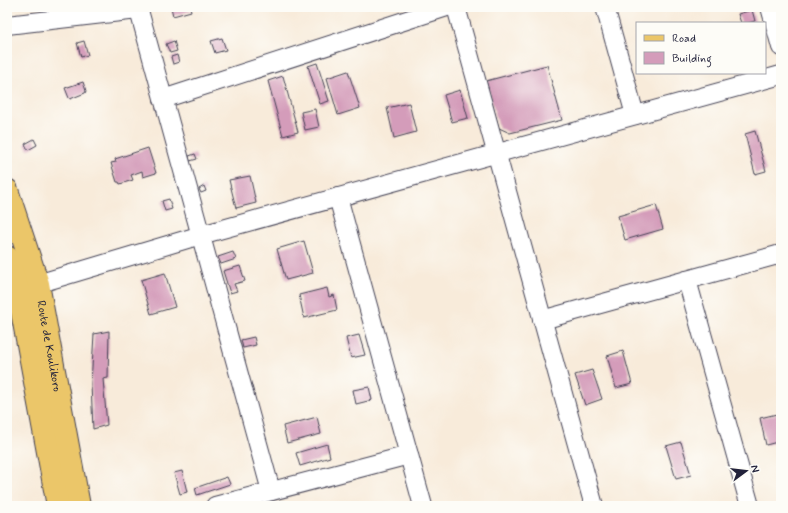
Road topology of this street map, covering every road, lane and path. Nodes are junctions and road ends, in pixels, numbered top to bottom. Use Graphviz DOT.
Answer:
graph roads {
  1 [pos="447,7"];
  2 [pos="456,7"];
  3 [pos="605,7"];
  4 [pos="770,7"];
  5 [pos="138,9"];
  6 [pos="7,26"];
  7 [pos="781,47"];
  8 [pos="781,75"];
  9 [pos="163,99"];
  10 [pos="635,115"];
  11 [pos="496,153"];
  12 [pos="7,190"];
  13 [pos="338,197"];
  14 [pos="201,235"];
  15 [pos="781,254"];
  16 [pos="7,257"];
  17 [pos="687,280"];
  18 [pos="21,289"];
  19 [pos="542,320"];
  20 [pos="409,455"];
  21 [pos="271,491"];
  22 [pos="55,505"];
  23 [pos="79,506"];
  24 [pos="215,506"];
  25 [pos="423,506"];
  26 [pos="594,506"];
  27 [pos="750,506"];
  1 -- 9 [label="street"];
  2 -- 11 [label="street"];
  3 -- 10 [label="street"];
  4 -- 7 [label="street"];
  5 -- 6 [label="street"];
  5 -- 9 [label="street"];
  8 -- 10 [label="street"];
  9 -- 14 [label="street"];
  10 -- 11 [label="street"];
  11 -- 13 [label="street"];
  11 -- 19 [label="street"];
  12 -- 18 [label="main road, Route de Koulikoro"];
  13 -- 14 [label="street"];
  13 -- 20 [label="street"];
  14 -- 18 [label="street"];
  14 -- 21 [label="street"];
  15 -- 17 [label="street"];
  16 -- 18 [label="main road, Route de Koulikoro"];
  17 -- 19 [label="street"];
  17 -- 27 [label="street"];
  18 -- 22 [label="main road, Route de Koulikoro"];
  18 -- 23 [label="main road, Route de Koulikoro"];
  19 -- 26 [label="street"];
  20 -- 21 [label="street"];
  20 -- 25 [label="street"];
  21 -- 24 [label="street"];
}
